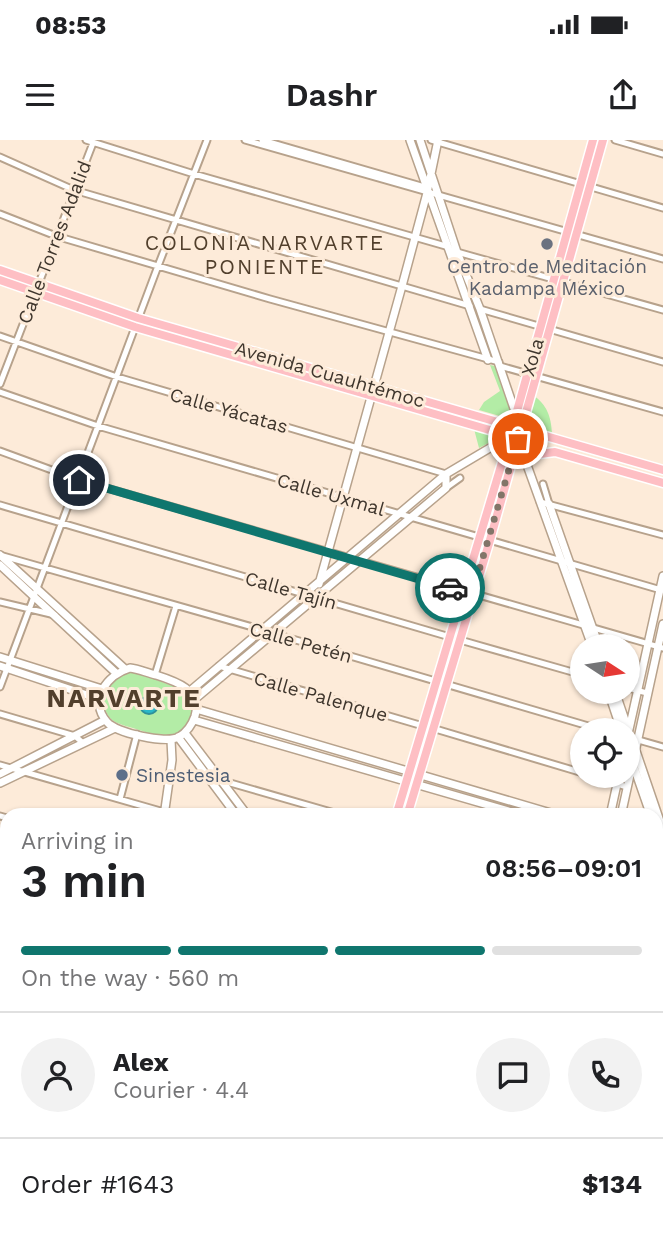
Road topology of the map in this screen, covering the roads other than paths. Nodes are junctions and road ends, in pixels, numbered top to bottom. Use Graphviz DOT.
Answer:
graph roads {
  1 [pos="86,140"];
  2 [pos="207,140"];
  3 [pos="245,140"];
  4 [pos="262,140"];
  5 [pos="410,140"];
  6 [pos="420,140"];
  7 [pos="593,140"];
  8 [pos="603,140"];
  9 [pos="615,140"];
  10 [pos="435,141"];
  11 [pos="93,142"];
  12 [pos="663,154"];
  13 [pos="0,157"];
  14 [pos="432,173"];
  15 [pos="194,174"];
  16 [pos="585,186"];
  17 [pos="74,190"];
  18 [pos="428,191"];
  19 [pos="439,195"];
  20 [pos="663,208"];
  21 [pos="0,214"];
  22 [pos="177,220"];
  23 [pos="572,232"];
  24 [pos="56,236"];
  25 [pos="415,238"];
  26 [pos="449,247"];
  27 [pos="457,252"];
  28 [pos="663,259"];
  29 [pos="158,266"];
  30 [pos="0,270"];
  31 [pos="0,280"];
  32 [pos="558,281"];
  33 [pos="38,283"];
  34 [pos="402,286"];
  35 [pos="34,292"];
  36 [pos="470,306"];
  37 [pos="480,309"];
  38 [pos="663,310"];
  39 [pos="138,318"];
  40 [pos="135,327"];
  41 [pos="545,328"];
  42 [pos="388,332"];
  43 [pos="0,336"];
  44 [pos="15,342"];
  45 [pos="488,360"];
  46 [pos="663,362"];
  47 [pos="499,364"];
  48 [pos="532,375"];
  49 [pos="117,377"];
  50 [pos="0,384"];
  51 [pos="372,386"];
  52 [pos="0,392"];
  53 [pos="370,396"];
  54 [pos="517,411"];
  55 [pos="663,412"];
  56 [pos="98,426"];
  57 [pos="516,428"];
  58 [pos="514,438"];
  59 [pos="356,447"];
  60 [pos="0,451"];
  61 [pos="524,456"];
  62 [pos="663,470"];
  63 [pos="446,474"];
  64 [pos="460,478"];
  65 [pos="79,480"];
  66 [pos="663,483"];
  67 [pos="543,484"];
  68 [pos="446,488"];
  69 [pos="342,497"];
  70 [pos="540,502"];
  71 [pos="550,504"];
  72 [pos="0,505"];
  73 [pos="401,514"];
  74 [pos="412,517"];
  75 [pos="62,523"];
  76 [pos="663,536"];
  77 [pos="478,537"];
  78 [pos="489,540"];
  79 [pos="328,551"];
  80 [pos="0,555"];
  81 [pos="349,558"];
  82 [pos="360,561"];
  83 [pos="562,561"];
  84 [pos="570,564"];
  85 [pos="0,565"];
  86 [pos="46,567"];
  87 [pos="663,576"];
  88 [pos="319,583"];
  89 [pos="662,590"];
  90 [pos="462,591"];
  91 [pos="36,593"];
  92 [pos="306,594"];
  93 [pos="472,594"];
  94 [pos="316,597"];
  95 [pos="0,602"];
  96 [pos="176,606"];
  97 [pos="29,611"];
  98 [pos="59,614"];
  99 [pos="663,624"];
  100 [pos="589,627"];
  101 [pos="263,630"];
  102 [pos="273,634"];
  103 [pos="590,634"];
  104 [pos="593,634"];
  105 [pos="448,637"];
  106 [pos="458,640"];
  107 [pos="648,644"];
  108 [pos="661,648"];
  109 [pos="0,657"];
  110 [pos="6,665"];
  111 [pos="219,666"];
  112 [pos="125,669"];
  113 [pos="230,669"];
  114 [pos="570,671"];
  115 [pos="116,673"];
  116 [pos="155,675"];
  117 [pos="436,681"];
  118 [pos="640,681"];
  119 [pos="445,684"];
  120 [pos="0,687"];
  121 [pos="102,689"];
  122 [pos="190,691"];
  123 [pos="640,691"];
  124 [pos="647,693"];
  125 [pos="99,699"];
  126 [pos="195,699"];
  127 [pos="196,709"];
  128 [pos="0,715"];
  129 [pos="637,718"];
  130 [pos="105,720"];
  131 [pos="194,720"];
  132 [pos="570,721"];
  133 [pos="423,726"];
  134 [pos="115,728"];
  135 [pos="432,728"];
  136 [pos="185,733"];
  137 [pos="137,734"];
  138 [pos="75,736"];
  139 [pos="640,738"];
  140 [pos="175,739"];
  141 [pos="83,743"];
  142 [pos="663,747"];
  143 [pos="0,765"];
  144 [pos="12,768"];
  145 [pos="570,769"];
  146 [pos="640,770"];
  147 [pos="24,772"];
  148 [pos="0,774"];
  149 [pos="413,778"];
  150 [pos="210,779"];
  151 [pos="221,780"];
  152 [pos="0,783"];
  153 [pos="640,784"];
  154 [pos="616,788"];
  155 [pos="627,788"];
  156 [pos="120,799"];
  157 [pos="146,808"];
  158 [pos="165,808"];
  159 [pos="231,808"];
  160 [pos="242,808"];
  161 [pos="317,808"];
  162 [pos="400,808"];
  163 [pos="408,808"];
  164 [pos="502,808"];
  165 [pos="530,808"];
  166 [pos="612,808"];
  167 [pos="623,808"];
  168 [pos="648,808"];
  169 [pos="655,808"];
  1 -- 11 [label="street"];
  2 -- 15 [label="street"];
  3 -- 18 [label="street"];
  4 -- 18 [label="street"];
  5 -- 18 [label="main road"];
  6 -- 14 [label="main road"];
  7 -- 16 [label="main road, Xola"];
  8 -- 16 [label="main road, Xola"];
  9 -- 12 [label="street"];
  10 -- 14 [label="main road"];
  10 -- 16 [label="street"];
  11 -- 15 [label="street"];
  11 -- 17 [label="street, Calle Torres Adalid"];
  13 -- 17 [label="street"];
  14 -- 18 [label="main road"];
  14 -- 19 [label="main road"];
  15 -- 22 [label="street"];
  15 -- 25 [label="street"];
  16 -- 20 [label="street"];
  16 -- 23 [label="main road, Xola"];
  17 -- 22 [label="street"];
  17 -- 24 [label="street, Calle Torres Adalid"];
  18 -- 19 [label="street"];
  18 -- 25 [label="main road"];
  18 -- 26 [label="main road"];
  19 -- 23 [label="street"];
  19 -- 27 [label="main road"];
  21 -- 24 [label="street"];
  22 -- 29 [label="street"];
  22 -- 34 [label="street"];
  23 -- 28 [label="street"];
  23 -- 32 [label="main road, Xola"];
  24 -- 29 [label="street"];
  24 -- 33 [label="street, Calle Torres Adalid"];
  25 -- 26 [label="street"];
  25 -- 34 [label="main road"];
  26 -- 36 [label="main road"];
  27 -- 32 [label="street"];
  27 -- 37 [label="main road"];
  29 -- 39 [label="street"];
  29 -- 42 [label="street"];
  30 -- 33 [label="main road, Avenida Cuauhtémoc"];
  31 -- 35 [label="main road, Avenida Cuauhtémoc"];
  32 -- 38 [label="street"];
  32 -- 41 [label="main road, Xola"];
  33 -- 35 [label="street, Calle Torres Adalid"];
  33 -- 39 [label="main road, Avenida Cuauhtémoc"];
  34 -- 36 [label="street"];
  34 -- 42 [label="main road"];
  35 -- 40 [label="main road, Avenida Cuauhtémoc"];
  35 -- 44 [label="street, Calle Torres Adalid"];
  36 -- 37 [label="main road"];
  36 -- 45 [label="main road"];
  37 -- 41 [label="street"];
  37 -- 47 [label="main road"];
  39 -- 40 [label="street"];
  39 -- 51 [label="main road, Avenida Cuauhtémoc"];
  40 -- 49 [label="street"];
  40 -- 53 [label="main road, Avenida Cuauhtémoc"];
  41 -- 46 [label="street"];
  41 -- 48 [label="main road, Xola"];
  42 -- 45 [label="street"];
  42 -- 51 [label="main road"];
  43 -- 44 [label="street, Calle Yácatas"];
  44 -- 49 [label="street, Calle Yácatas"];
  44 -- 50 [label="street, Calle Torres Adalid"];
  45 -- 47 [label="street"];
  47 -- 48 [label="street"];
  47 -- 54 [label="main road"];
  48 -- 54 [label="main road, Xola"];
  48 -- 55 [label="street"];
  48 -- 57 [label="main road, Xola"];
  49 -- 56 [label="street"];
  49 -- 59 [label="street, Calle Yácatas"];
  51 -- 53 [label="main road"];
  51 -- 57 [label="main road, Avenida Cuauhtémoc"];
  52 -- 56 [label="street, Calle Uxmal"];
  53 -- 58 [label="main road, Avenida Cuauhtémoc"];
  53 -- 59 [label="main road"];
  54 -- 57 [label="main road, Xola"];
  56 -- 65 [label="street"];
  56 -- 69 [label="street, Calle Uxmal"];
  57 -- 58 [label="main road, Xola"];
  57 -- 62 [label="main road, Avenida Cuauhtémoc"];
  58 -- 61 [label="main road"];
  58 -- 63 [label="main road"];
  58 -- 77 [label="main road, Xola"];
  58 -- 78 [label="main road, Xola"];
  59 -- 63 [label="street, Calle Yácatas"];
  59 -- 69 [label="main road"];
  60 -- 65 [label="street"];
  61 -- 66 [label="main road"];
  61 -- 70 [label="main road"];
  63 -- 68 [label="main road"];
  63 -- 73 [label="main road"];
  64 -- 68 [label="street"];
  65 -- 75 [label="street"];
  65 -- 79 [label="street"];
  67 -- 71 [label="street"];
  68 -- 74 [label="main road"];
  69 -- 73 [label="street, Calle Uxmal"];
  69 -- 79 [label="main road"];
  70 -- 71 [label="street"];
  70 -- 83 [label="main road"];
  71 -- 76 [label="street"];
  71 -- 84 [label="main road"];
  72 -- 75 [label="street, Calle Tajín"];
  73 -- 74 [label="street, Calle Uxmal"];
  73 -- 81 [label="main road"];
  74 -- 77 [label="street, Calle Uxmal"];
  74 -- 82 [label="main road"];
  75 -- 86 [label="street"];
  75 -- 92 [label="street, Calle Tajín"];
  77 -- 78 [label="street, Calle Uxmal"];
  77 -- 90 [label="main road, Xola"];
  78 -- 83 [label="street, Calle Uxmal"];
  78 -- 93 [label="main road, Xola"];
  79 -- 81 [label="street"];
  79 -- 88 [label="main road"];
  80 -- 86 [label="street, Calle Petén"];
  80 -- 91 [label="main road"];
  81 -- 82 [label="street"];
  81 -- 88 [label="main road"];
  82 -- 90 [label="street"];
  82 -- 94 [label="main road"];
  83 -- 84 [label="street, Calle Uxmal"];
  83 -- 100 [label="main road"];
  84 -- 89 [label="street, Calle Uxmal"];
  84 -- 100 [label="main road"];
  85 -- 91 [label="main road"];
  86 -- 91 [label="street"];
  86 -- 96 [label="street, Calle Petén"];
  87 -- 89 [label="main road"];
  88 -- 92 [label="main road"];
  89 -- 107 [label="main road"];
  90 -- 93 [label="street"];
  90 -- 105 [label="main road, Xola"];
  91 -- 97 [label="street"];
  91 -- 98 [label="main road"];
  92 -- 94 [label="street, Calle Tajín"];
  92 -- 101 [label="main road"];
  93 -- 100 [label="street"];
  93 -- 106 [label="main road, Xola"];
  94 -- 102 [label="main road"];
  94 -- 105 [label="street, Calle Tajín"];
  95 -- 97 [label="street"];
  96 -- 101 [label="street, Calle Petén"];
  96 -- 116 [label="street"];
  97 -- 98 [label="street"];
  97 -- 110 [label="street"];
  98 -- 112 [label="main road"];
  98 -- 115 [label="main road"];
  99 -- 108 [label="main road"];
  100 -- 103 [label="main road"];
  100 -- 104 [label="main road"];
  100 -- 107 [label="street"];
  101 -- 102 [label="street, Calle Petén"];
  101 -- 111 [label="main road"];
  102 -- 113 [label="main road"];
  102 -- 117 [label="street, Calle Petén"];
  105 -- 106 [label="street, Calle Tajín"];
  105 -- 117 [label="main road, Xola"];
  106 -- 114 [label="street, Calle Tajín"];
  106 -- 119 [label="main road, Xola"];
  107 -- 108 [label="street"];
  107 -- 118 [label="main road"];
  108 -- 124 [label="main road"];
  109 -- 110 [label="main road"];
  110 -- 120 [label="street"];
  110 -- 121 [label="main road"];
  110 -- 125 [label="main road"];
  111 -- 113 [label="street, Calle Palenque"];
  111 -- 122 [label="main road"];
  112 -- 115 [label="main road"];
  112 -- 116 [label="main road"];
  113 -- 126 [label="main road"];
  113 -- 133 [label="street, Calle Palenque"];
  115 -- 121 [label="main road"];
  116 -- 122 [label="main road"];
  117 -- 119 [label="street, Calle Petén"];
  117 -- 133 [label="main road, Xola"];
  119 -- 132 [label="street, Calle Petén"];
  119 -- 135 [label="main road, Xola"];
  121 -- 125 [label="main road"];
  122 -- 126 [label="main road"];
  123 -- 124 [label="street"];
  124 -- 129 [label="main road"];
  125 -- 130 [label="main road"];
  126 -- 127 [label="main road"];
  127 -- 131 [label="main road"];
  127 -- 149 [label="main road"];
  128 -- 138 [label="street"];
  130 -- 134 [label="main road"];
  130 -- 138 [label="main road"];
  131 -- 136 [label="main road"];
  131 -- 149 [label="main road"];
  133 -- 149 [label="main road, Xola"];
  134 -- 137 [label="main road"];
  134 -- 141 [label="main road"];
  135 -- 145 [label="street"];
  135 -- 149 [label="main road, Xola"];
  136 -- 140 [label="main road"];
  136 -- 151 [label="main road"];
  137 -- 140 [label="main road"];
  137 -- 156 [label="street"];
  138 -- 141 [label="street"];
  138 -- 144 [label="main road"];
  139 -- 142 [label="street"];
  140 -- 150 [label="main road"];
  140 -- 158 [label="main road"];
  141 -- 147 [label="main road"];
  143 -- 144 [label="street"];
  144 -- 147 [label="street"];
  144 -- 148 [label="main road"];
  146 -- 169 [label="main road"];
  147 -- 152 [label="main road"];
  147 -- 156 [label="street"];
  149 -- 162 [label="main road, Xola"];
  149 -- 163 [label="main road, Xola"];
  149 -- 164 [label="main road"];
  149 -- 165 [label="main road"];
  150 -- 151 [label="street"];
  150 -- 159 [label="main road"];
  151 -- 160 [label="main road"];
  151 -- 161 [label="street"];
  153 -- 168 [label="main road"];
  154 -- 166 [label="main road"];
  155 -- 167 [label="main road"];
  156 -- 157 [label="street"];
}
